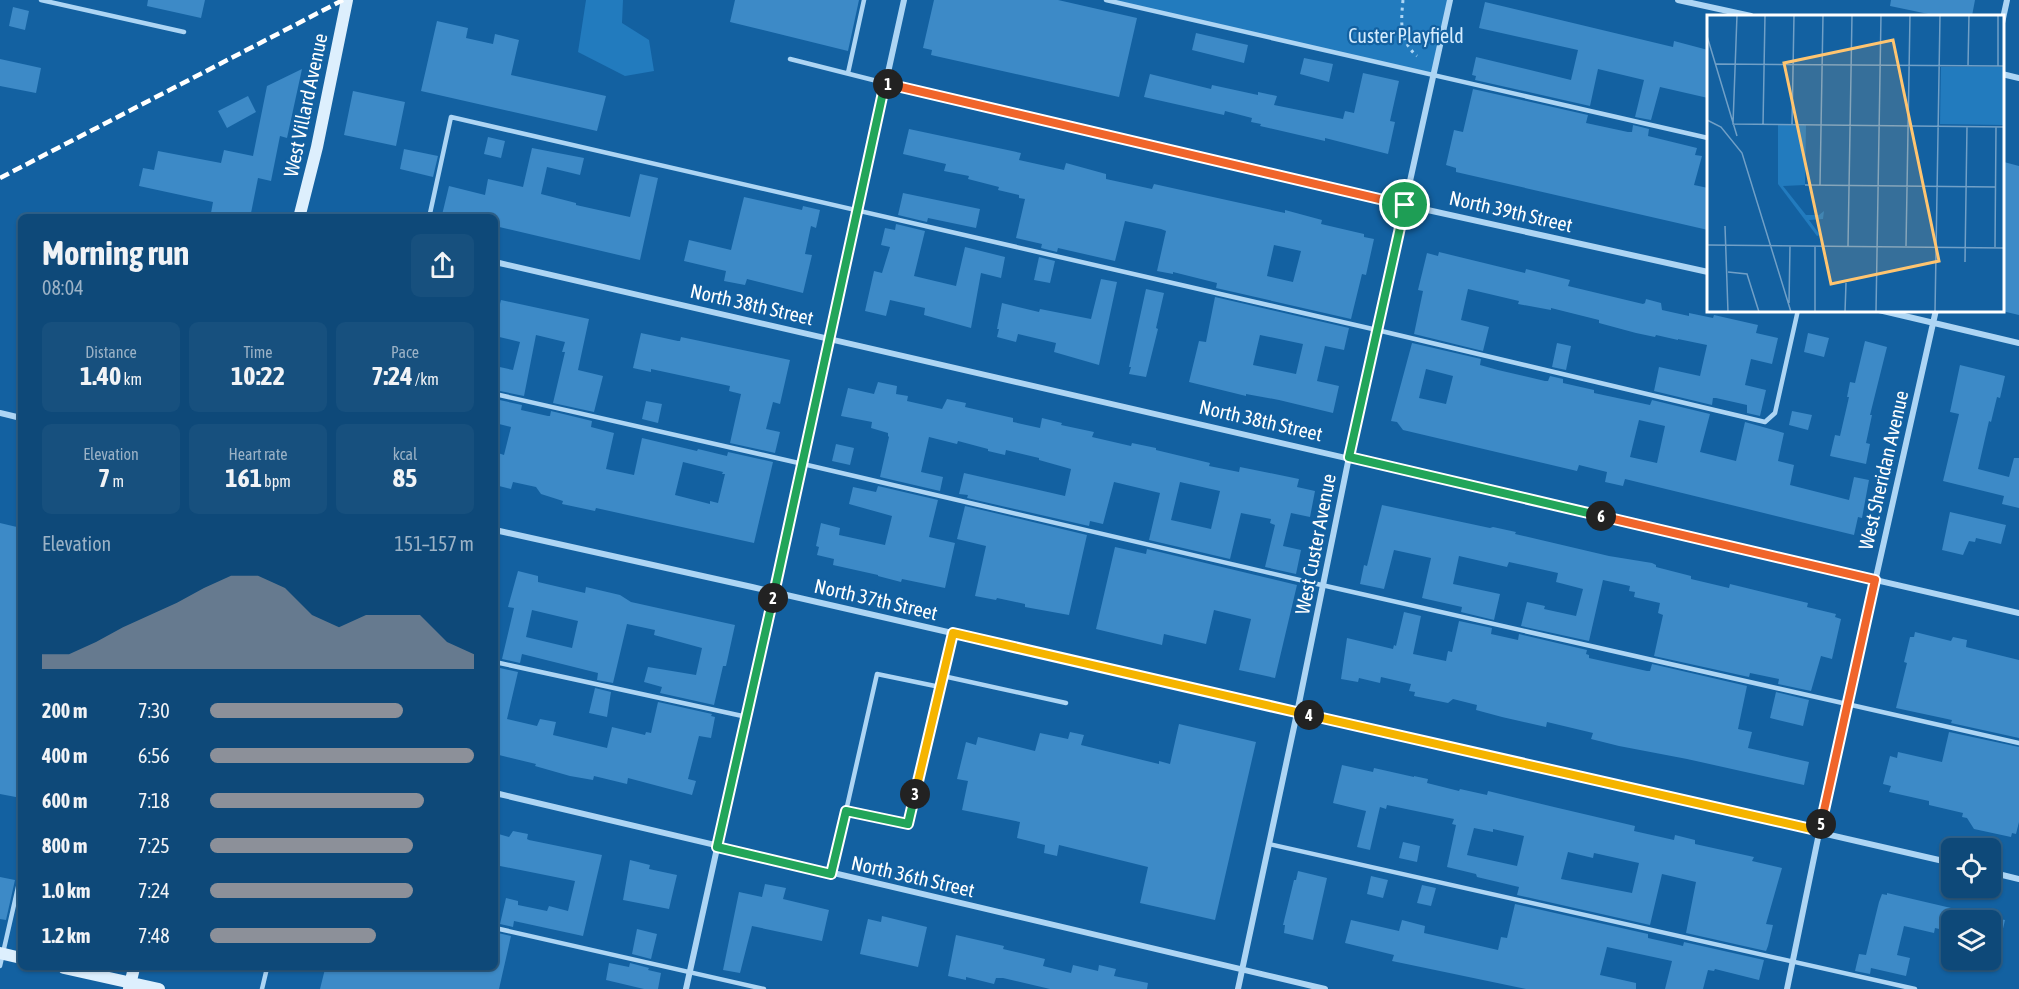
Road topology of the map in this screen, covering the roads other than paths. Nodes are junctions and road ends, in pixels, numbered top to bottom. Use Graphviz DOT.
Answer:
graph roads {
  1 [pos="41,0"];
  2 [pos="347,0"];
  3 [pos="864,0"];
  4 [pos="904,0"];
  5 [pos="1106,0"];
  6 [pos="1450,0"];
  7 [pos="1678,0"];
  8 [pos="2007,0"];
  9 [pos="1746,15"];
  10 [pos="2004,15"];
  11 [pos="184,32"];
  12 [pos="790,59"];
  13 [pos="848,73"];
  14 [pos="2004,74"];
  15 [pos="1433,76"];
  16 [pos="2019,78"];
  17 [pos="885,83"];
  18 [pos="1707,138"];
  19 [pos="1405,205"];
  20 [pos="857,212"];
  21 [pos="301,214"];
  22 [pos="430,214"];
  23 [pos="498,263"];
  24 [pos="1707,272"];
  25 [pos="1798,312"];
  26 [pos="1887,312"];
  27 [pos="1936,312"];
  28 [pos="1934,323"];
  29 [pos="1377,330"];
  30 [pos="830,339"];
  31 [pos="2019,343"];
  32 [pos="498,395"];
  33 [pos="0,413"];
  34 [pos="18,417"];
  35 [pos="1349,457"];
  36 [pos="803,464"];
  37 [pos="498,531"];
  38 [pos="1875,580"];
  39 [pos="1323,585"];
  40 [pos="775,592"];
  41 [pos="2019,613"];
  42 [pos="953,633"];
  43 [pos="498,663"];
  44 [pos="943,676"];
  45 [pos="940,687"];
  46 [pos="1066,703"];
  47 [pos="1848,703"];
  48 [pos="1298,712"];
  49 [pos="747,717"];
  50 [pos="2019,743"];
  51 [pos="498,795"];
  52 [pos="846,811"];
  53 [pos="1820,831"];
  54 [pos="1269,844"];
  55 [pos="717,847"];
  56 [pos="1941,860"];
  57 [pos="831,874"];
  58 [pos="2001,875"];
  59 [pos="2019,879"];
  60 [pos="18,886"];
  61 [pos="498,929"];
  62 [pos="1,957"];
  63 [pos="18,958"];
  64 [pos="1793,961"];
  65 [pos="71,970"];
  66 [pos="134,970"];
  67 [pos="267,970"];
  68 [pos="1242,970"];
  69 [pos="690,972"];
  70 [pos="130,986"];
  71 [pos="159,989"];
  72 [pos="262,989"];
  73 [pos="686,989"];
  74 [pos="764,989"];
  75 [pos="1238,989"];
  76 [pos="1324,989"];
  77 [pos="1787,989"];
  78 [pos="1915,989"];
  1 -- 11 [label="lane"];
  2 -- 21 [label="street, West Villard Avenue"];
  3 -- 13 [label="lane"];
  4 -- 17 [label="street"];
  5 -- 15 [label="lane"];
  6 -- 15 [label="street, West Custer Avenue"];
  7 -- 9 [label="street"];
  8 -- 10 [label="street"];
  12 -- 13 [label="lane"];
  13 -- 17 [label="lane"];
  14 -- 16 [label="street"];
  15 -- 18 [label="lane"];
  15 -- 19 [label="street, West Custer Avenue"];
  17 -- 19 [label="street, North 39th Street"];
  17 -- 20 [label="street"];
  19 -- 24 [label="street, North 39th Street"];
  19 -- 29 [label="street, West Custer Avenue"];
  20 -- 22 [label="lane"];
  20 -- 29 [label="lane"];
  20 -- 30 [label="street"];
  23 -- 30 [label="street, North 38th Street"];
  25 -- 29 [label="lane"];
  26 -- 28 [label="street"];
  27 -- 28 [label="street, West Sheridan Avenue"];
  28 -- 31 [label="street"];
  28 -- 38 [label="street, West Sheridan Avenue"];
  29 -- 35 [label="street, West Custer Avenue"];
  30 -- 35 [label="street, North 38th Street"];
  30 -- 36 [label="street"];
  32 -- 36 [label="lane"];
  33 -- 34 [label="street"];
  35 -- 38 [label="street, North 38th Street"];
  35 -- 39 [label="street, West Custer Avenue"];
  36 -- 39 [label="lane"];
  36 -- 40 [label="street"];
  37 -- 40 [label="street, North 37th Street"];
  38 -- 41 [label="street, North 38th Street"];
  38 -- 47 [label="street, West Sheridan Avenue"];
  39 -- 47 [label="lane"];
  39 -- 48 [label="street, West Custer Avenue"];
  40 -- 42 [label="street, North 37th Street"];
  40 -- 49 [label="street"];
  42 -- 44 [label="lane"];
  42 -- 48 [label="street, North 37th Street"];
  43 -- 49 [label="lane"];
  44 -- 45 [label="lane"];
  44 -- 46 [label="lane"];
  45 -- 52 [label="lane"];
  45 -- 52 [label="lane"];
  47 -- 50 [label="lane"];
  47 -- 53 [label="street, West Sheridan Avenue"];
  48 -- 53 [label="street, North 37th Street"];
  48 -- 54 [label="street, West Custer Avenue"];
  49 -- 55 [label="street"];
  51 -- 55 [label="street, North 36th Street"];
  52 -- 57 [label="lane"];
  53 -- 56 [label="street, North 37th Street"];
  53 -- 64 [label="street, West Sheridan Avenue"];
  54 -- 64 [label="lane"];
  54 -- 68 [label="street, West Custer Avenue"];
  55 -- 57 [label="street, North 36th Street"];
  55 -- 69 [label="street"];
  57 -- 68 [label="street, North 36th Street"];
  58 -- 59 [label="street"];
  60 -- 62 [label="lane"];
  61 -- 69 [label="lane"];
  62 -- 63 [label="street"];
  64 -- 77 [label="street, West Sheridan Avenue"];
  64 -- 78 [label="lane"];
  65 -- 70 [label="street"];
  66 -- 70 [label="street"];
  67 -- 72 [label="lane"];
  68 -- 75 [label="street, West Custer Avenue"];
  68 -- 76 [label="street, North 36th Street"];
  69 -- 73 [label="street"];
  69 -- 74 [label="lane"];
  70 -- 71 [label="street"];
}
